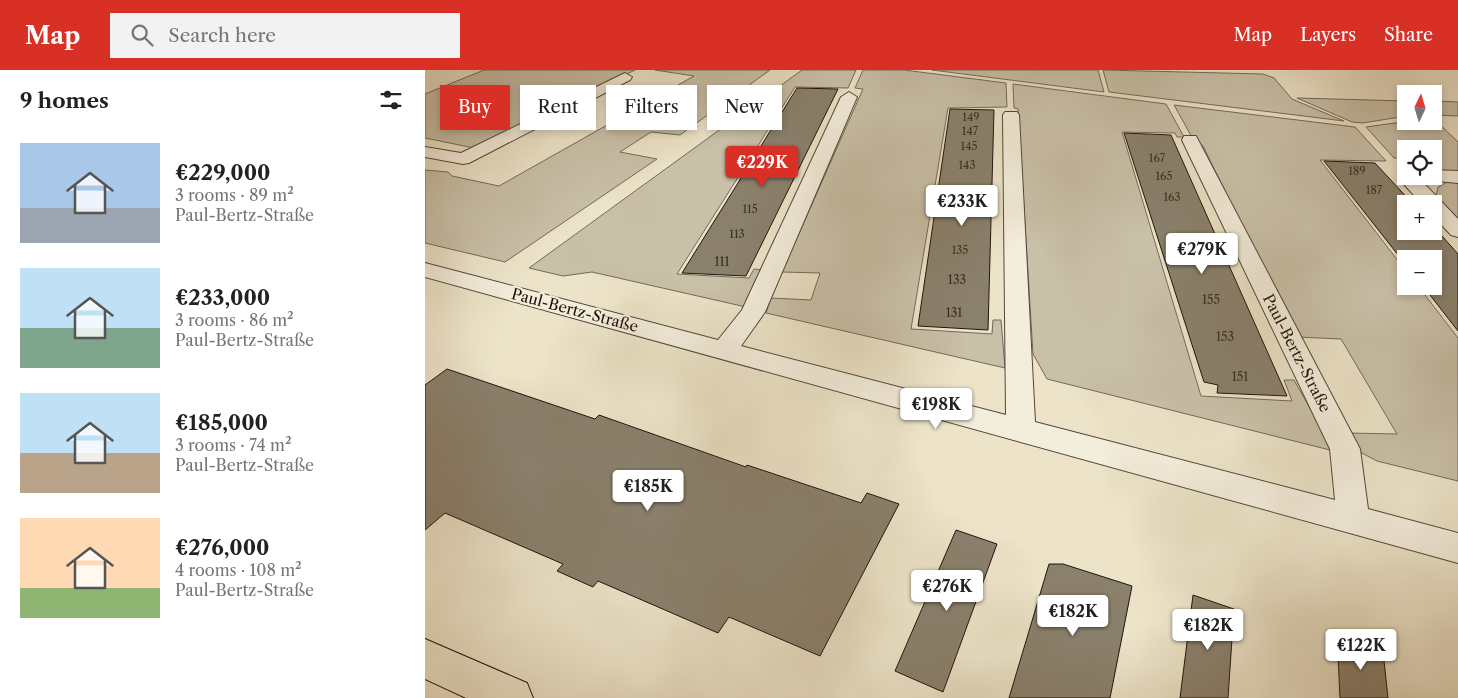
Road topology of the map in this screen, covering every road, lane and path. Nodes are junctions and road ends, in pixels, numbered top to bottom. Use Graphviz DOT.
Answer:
graph roads {
  1 [pos="625,77"];
  2 [pos="849,97"];
  3 [pos="1011,115"];
  4 [pos="1190,140"];
  5 [pos="425,152"];
  6 [pos="1442,176"];
  7 [pos="1458,177"];
  8 [pos="1415,185"];
  9 [pos="1425,195"];
  10 [pos="1442,213"];
  11 [pos="1458,230"];
  12 [pos="425,270"];
  13 [pos="724,350"];
  14 [pos="1021,429"];
  15 [pos="1353,520"];
  16 [pos="1458,548"];
  17 [pos="425,659"];
  18 [pos="512,698"];
  1 -- 5 [label="street"];
  2 -- 13 [label="street"];
  3 -- 14 [label="street"];
  4 -- 15 [label="street, Paul-Bertz-Straße"];
  6 -- 7 [label="street"];
  8 -- 9 [label="street"];
  10 -- 11 [label="street"];
  12 -- 13 [label="street, Paul-Bertz-Straße"];
  13 -- 14 [label="street, Paul-Bertz-Straße"];
  14 -- 15 [label="street, Paul-Bertz-Straße"];
  15 -- 16 [label="street, Paul-Bertz-Straße"];
  17 -- 18 [label="main road"];
}
